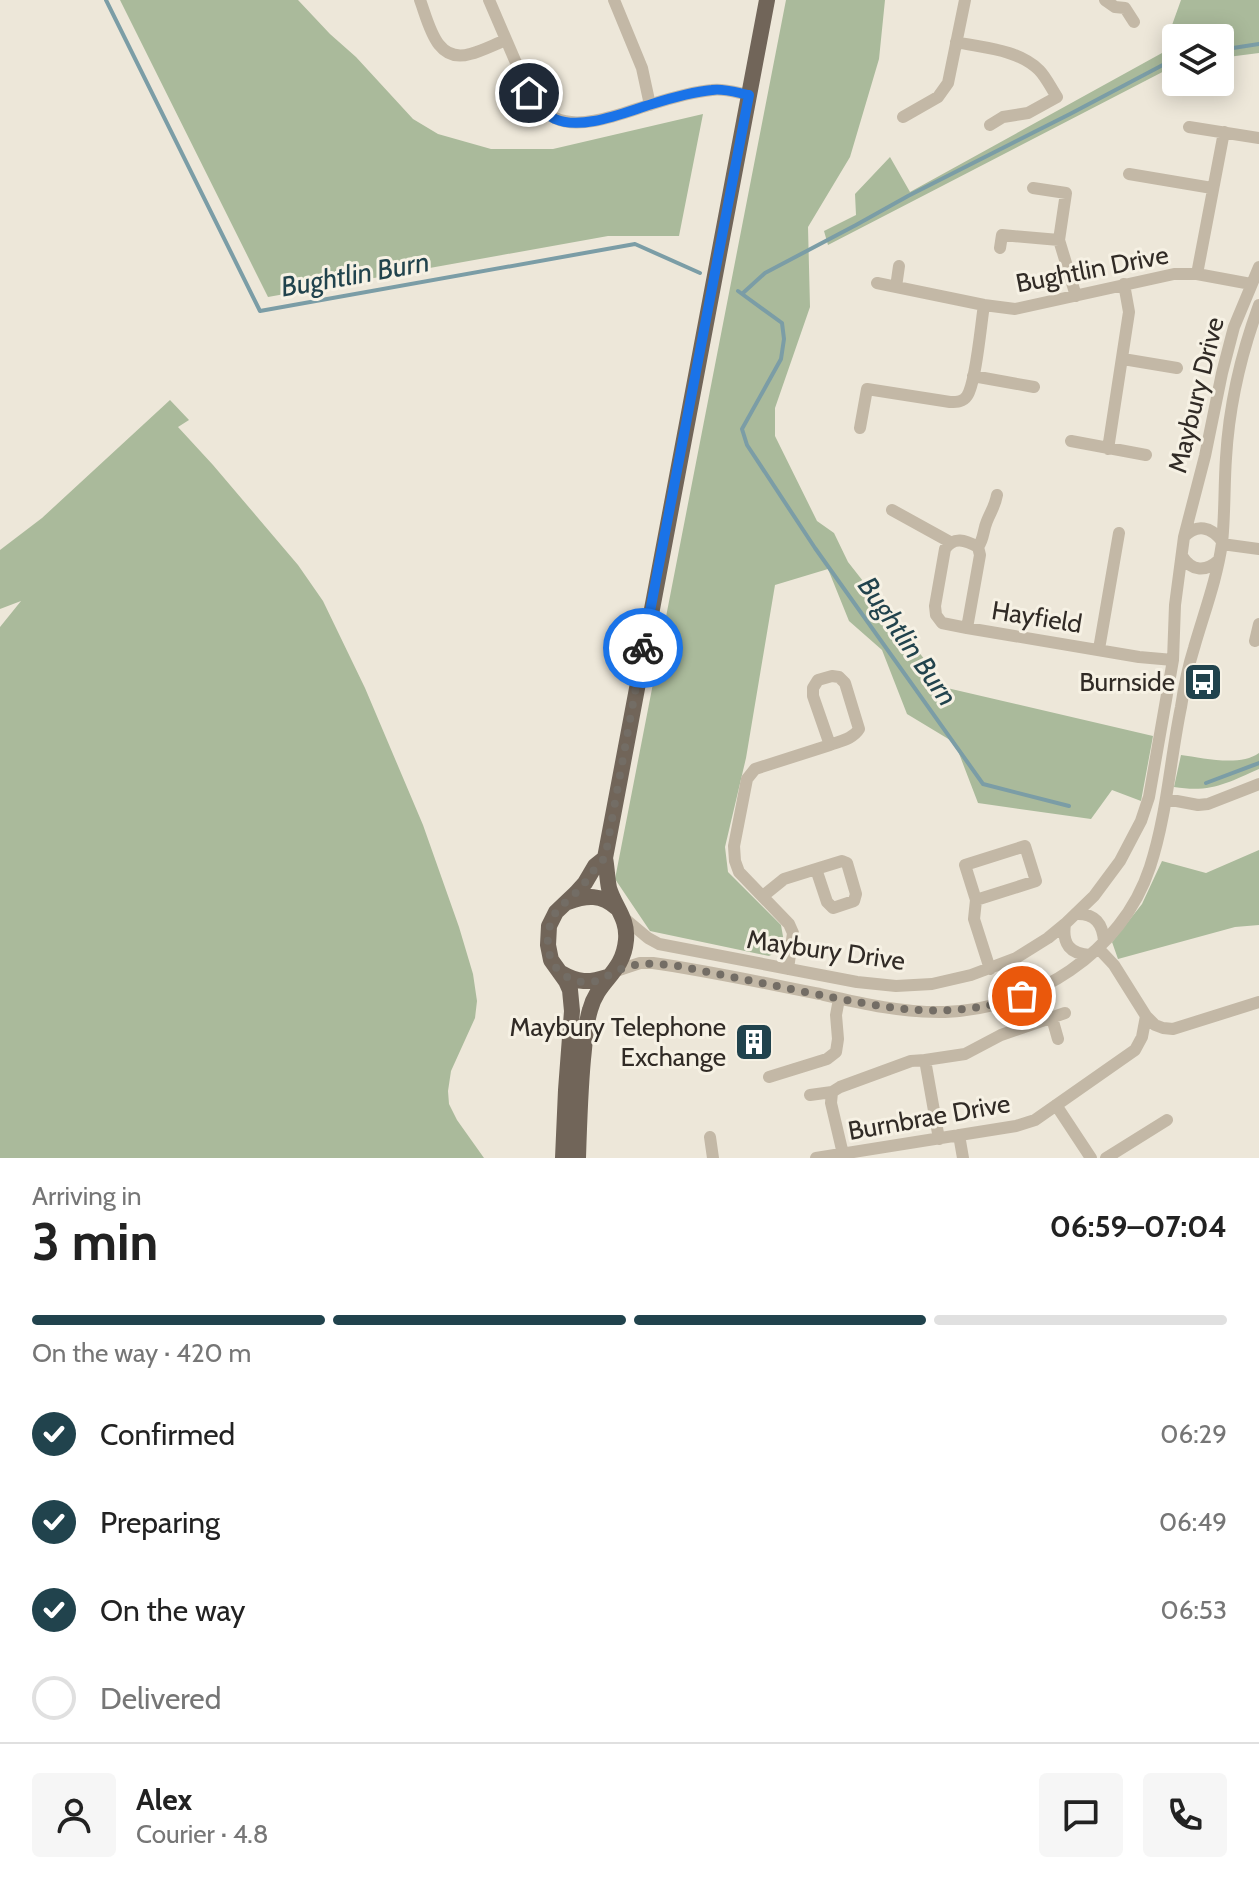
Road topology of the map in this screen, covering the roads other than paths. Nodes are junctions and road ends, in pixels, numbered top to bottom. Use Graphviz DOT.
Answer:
graph roads {
  1 [pos="420,0"];
  2 [pos="489,0"];
  3 [pos="614,0"];
  4 [pos="767,0"];
  5 [pos="965,0"];
  6 [pos="1105,0"];
  7 [pos="1134,22"];
  8 [pos="506,40"];
  9 [pos="956,42"];
  10 [pos="749,95"];
  11 [pos="650,105"];
  12 [pos="903,117"];
  13 [pos="990,125"];
  14 [pos="1189,127"];
  15 [pos="1224,132"];
  16 [pos="1259,138"];
  17 [pos="1129,174"];
  18 [pos="1033,188"];
  19 [pos="1212,188"];
  20 [pos="1059,240"];
  21 [pos="1000,248"];
  22 [pos="899,266"];
  23 [pos="1259,267"];
  24 [pos="1197,274"];
  25 [pos="877,283"];
  26 [pos="1124,284"];
  27 [pos="1251,284"];
  28 [pos="896,287"];
  29 [pos="1076,296"];
  30 [pos="984,305"];
  31 [pos="1259,305"];
  32 [pos="1123,359"];
  33 [pos="1177,368"];
  34 [pos="973,376"];
  35 [pos="1034,387"];
  36 [pos="860,428"];
  37 [pos="1071,441"];
  38 [pos="1108,449"];
  39 [pos="1146,455"];
  40 [pos="997,495"];
  41 [pos="892,510"];
  42 [pos="1119,533"];
  43 [pos="1184,537"];
  44 [pos="950,542"];
  45 [pos="1222,543"];
  46 [pos="978,547"];
  47 [pos="1259,549"];
  48 [pos="1182,556"];
  49 [pos="1219,560"];
  50 [pos="1259,624"];
  51 [pos="967,628"];
  52 [pos="1255,641"];
  53 [pos="1099,649"];
  54 [pos="1173,660"];
  55 [pos="830,745"];
  56 [pos="1259,784"];
  57 [pos="1166,799"];
  58 [pos="605,858"];
  59 [pos="816,869"];
  60 [pos="763,896"];
  61 [pos="976,900"];
  62 [pos="567,902"];
  63 [pos="622,914"];
  64 [pos="1076,914"];
  65 [pos="1065,924"];
  66 [pos="1098,949"];
  67 [pos="788,969"];
  68 [pos="990,969"];
  69 [pos="559,972"];
  70 [pos="612,974"];
  71 [pos="839,999"];
  72 [pos="1259,1004"];
  73 [pos="1146,1016"];
  74 [pos="1058,1039"];
  75 [pos="925,1060"];
  76 [pos="769,1077"];
  77 [pos="832,1092"];
  78 [pos="810,1095"];
  79 [pos="1056,1105"];
  80 [pos="1167,1120"];
  81 [pos="959,1135"];
  82 [pos="710,1137"];
  83 [pos="939,1139"];
  84 [pos="843,1154"];
  85 [pos="563,1158"];
  86 [pos="578,1158"];
  87 [pos="713,1158"];
  88 [pos="816,1158"];
  89 [pos="963,1158"];
  90 [pos="1091,1158"];
  91 [pos="1106,1158"];
  1 -- 8 [label="street"];
  2 -- 8 [label="street"];
  3 -- 11 [label="street"];
  4 -- 10 [label="main road"];
  5 -- 9 [label="street"];
  6 -- 7 [label="street"];
  8 -- 11 [label="street"];
  9 -- 12 [label="street"];
  9 -- 13 [label="street"];
  10 -- 11 [label="street"];
  10 -- 58 [label="main road"];
  14 -- 15 [label="street"];
  15 -- 16 [label="street"];
  15 -- 19 [label="street"];
  17 -- 19 [label="street"];
  18 -- 20 [label="street"];
  19 -- 24 [label="street"];
  20 -- 21 [label="street"];
  20 -- 29 [label="street"];
  22 -- 28 [label="street"];
  23 -- 27 [label="street, Maybury Drive"];
  24 -- 26 [label="street, Bughtlin Drive"];
  24 -- 27 [label="street, Bughtlin Drive"];
  25 -- 28 [label="street, Bughtlin Drive"];
  26 -- 29 [label="street, Bughtlin Drive"];
  26 -- 32 [label="street"];
  27 -- 43 [label="street, Maybury Drive"];
  28 -- 30 [label="street, Bughtlin Drive"];
  29 -- 30 [label="street, Bughtlin Drive"];
  30 -- 34 [label="street"];
  31 -- 45 [label="street, Maybury Drive"];
  32 -- 33 [label="street"];
  32 -- 38 [label="street"];
  34 -- 35 [label="street"];
  34 -- 36 [label="street"];
  37 -- 38 [label="street"];
  38 -- 39 [label="street"];
  40 -- 46 [label="street, Hayfield"];
  41 -- 44 [label="street"];
  42 -- 53 [label="street, Hayfield"];
  43 -- 45 [label="street"];
  43 -- 48 [label="street, Maybury Drive"];
  44 -- 46 [label="street"];
  44 -- 51 [label="street, Hayfield"];
  45 -- 47 [label="street"];
  45 -- 49 [label="street, Maybury Drive"];
  46 -- 51 [label="street, Hayfield"];
  48 -- 49 [label="street"];
  48 -- 54 [label="street, Maybury Drive"];
  49 -- 57 [label="street, Maybury Drive"];
  50 -- 52 [label="street"];
  51 -- 53 [label="street, Hayfield"];
  53 -- 54 [label="street, Hayfield"];
  54 -- 64 [label="street, Maybury Drive"];
  55 -- 55 [label="street"];
  55 -- 60 [label="street"];
  56 -- 57 [label="street"];
  57 -- 66 [label="street, Maybury Drive"];
  58 -- 62 [label="main road"];
  58 -- 63 [label="main road"];
  59 -- 60 [label="street"];
  60 -- 67 [label="street"];
  61 -- 61 [label="street"];
  61 -- 68 [label="street"];
  62 -- 63 [label="main road"];
  62 -- 69 [label="main road"];
  63 -- 67 [label="street, Maybury Drive"];
  63 -- 70 [label="main road"];
  64 -- 65 [label="street, Maybury Drive"];
  64 -- 66 [label="street"];
  65 -- 66 [label="street"];
  65 -- 68 [label="street, Maybury Drive"];
  66 -- 71 [label="street, Maybury Drive"];
  66 -- 73 [label="street"];
  67 -- 68 [label="street, Maybury Drive"];
  69 -- 70 [label="main road"];
  69 -- 85 [label="main road"];
  70 -- 71 [label="street, Maybury Drive"];
  70 -- 86 [label="main road"];
  71 -- 76 [label="street"];
  72 -- 73 [label="street"];
  73 -- 79 [label="street, Burnbrae Drive"];
  74 -- 75 [label="street"];
  75 -- 77 [label="street"];
  75 -- 83 [label="street"];
  77 -- 78 [label="street"];
  77 -- 84 [label="street"];
  79 -- 81 [label="street, Burnbrae Drive"];
  79 -- 90 [label="street"];
  80 -- 91 [label="street"];
  81 -- 83 [label="street, Burnbrae Drive"];
  81 -- 89 [label="street"];
  82 -- 87 [label="street"];
  83 -- 84 [label="street, Burnbrae Drive"];
  84 -- 88 [label="street, Burnbrae Drive"];
}
